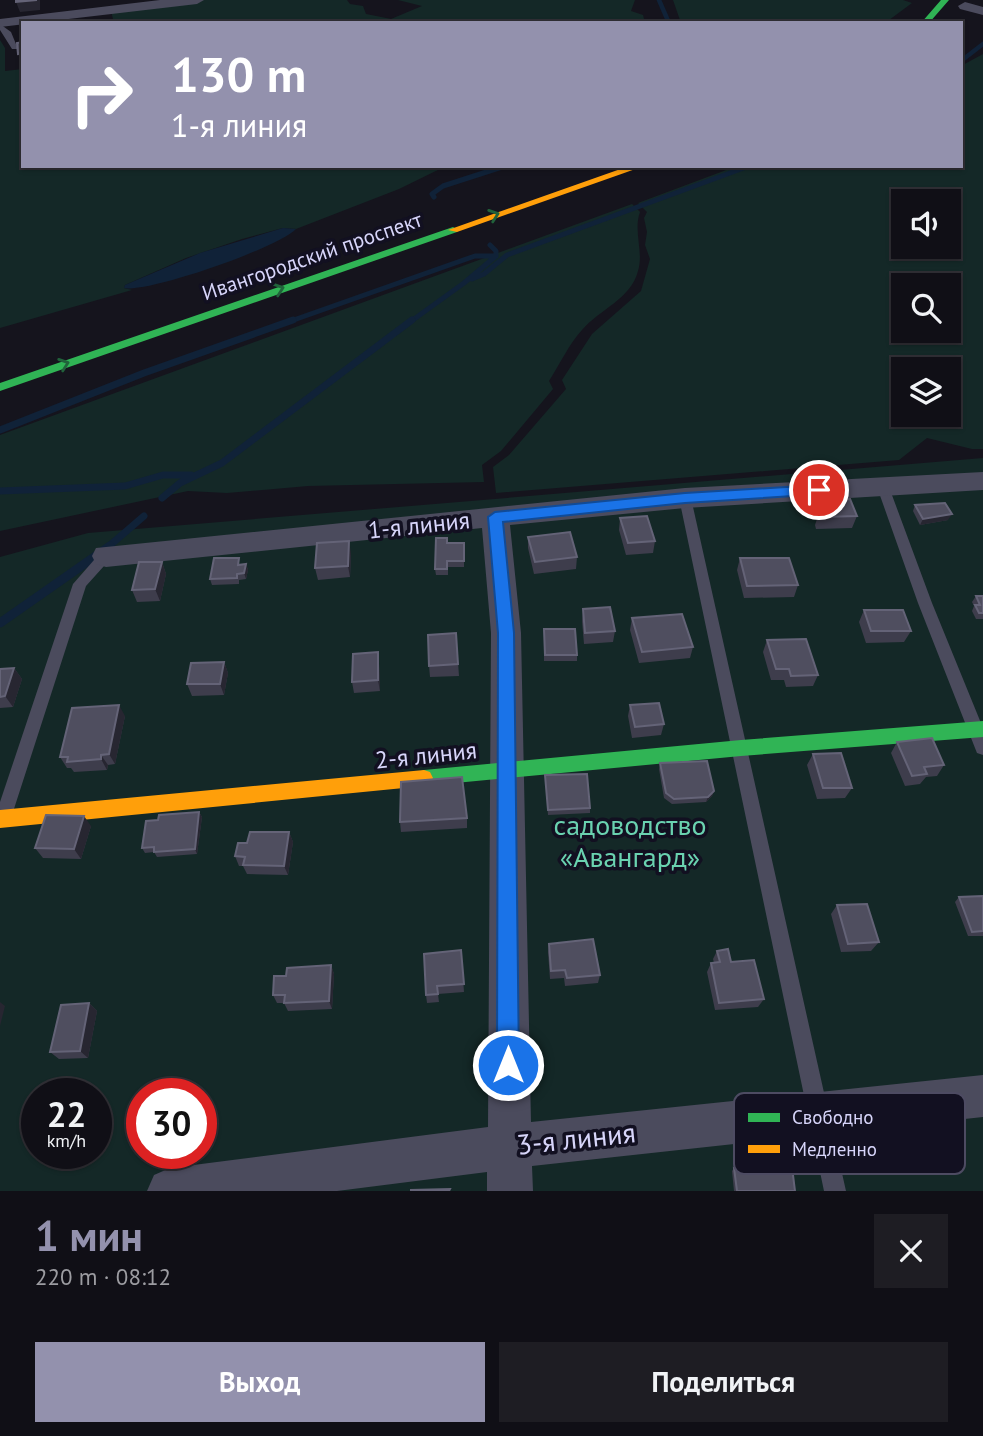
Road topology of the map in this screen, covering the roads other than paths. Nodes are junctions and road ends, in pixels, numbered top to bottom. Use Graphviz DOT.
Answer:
graph roads {
  1 [pos="197,0"];
  2 [pos="953,1"];
  3 [pos="983,10"];
  4 [pos="954,19"];
  5 [pos="21,21"];
  6 [pos="25,21"];
  7 [pos="928,21"];
  8 [pos="0,24"];
  9 [pos="15,47"];
  10 [pos="591,168"];
  11 [pos="633,168"];
  12 [pos="0,370"];
  13 [pos="0,387"];
  14 [pos="983,481"];
  15 [pos="883,487"];
  16 [pos="685,498"];
  17 [pos="495,517"];
  18 [pos="106,556"];
  19 [pos="979,729"];
  20 [pos="741,748"];
  21 [pos="983,748"];
  22 [pos="505,770"];
  23 [pos="1,821"];
  24 [pos="814,1093"];
  25 [pos="983,1096"];
  26 [pos="965,1098"];
  27 [pos="734,1120"];
  28 [pos="509,1145"];
  29 [pos="170,1191"];
  30 [pos="510,1191"];
  1 -- 6 [label="street"];
  2 -- 3 [label="street"];
  2 -- 4 [label="main road"];
  2 -- 7 [label="main road"];
  5 -- 8 [label="street"];
  8 -- 9 [label="lane"];
  10 -- 12 [label="main road, Ивангородский проспект"];
  13 -- 11 [label="main road, Ивангородский проспект, one-way"];
  14 -- 15 [label="street, 1-я линия"];
  15 -- 16 [label="street, 1-я линия"];
  15 -- 19 [label="lane"];
  16 -- 17 [label="street, 1-я линия"];
  16 -- 20 [label="lane"];
  17 -- 18 [label="street, 1-я линия"];
  17 -- 22 [label="street"];
  18 -- 23 [label="lane"];
  19 -- 20 [label="main road, 2-я линия"];
  19 -- 21 [label="lane"];
  20 -- 22 [label="main road, 2-я линия"];
  20 -- 24 [label="lane"];
  22 -- 23 [label="main road, 2-я линия"];
  22 -- 28 [label="street"];
  25 -- 26 [label="street, 3-я линия"];
  27 -- 28 [label="street, 3-я линия"];
  28 -- 29 [label="street, 3-я линия"];
  28 -- 30 [label="street"];
}
